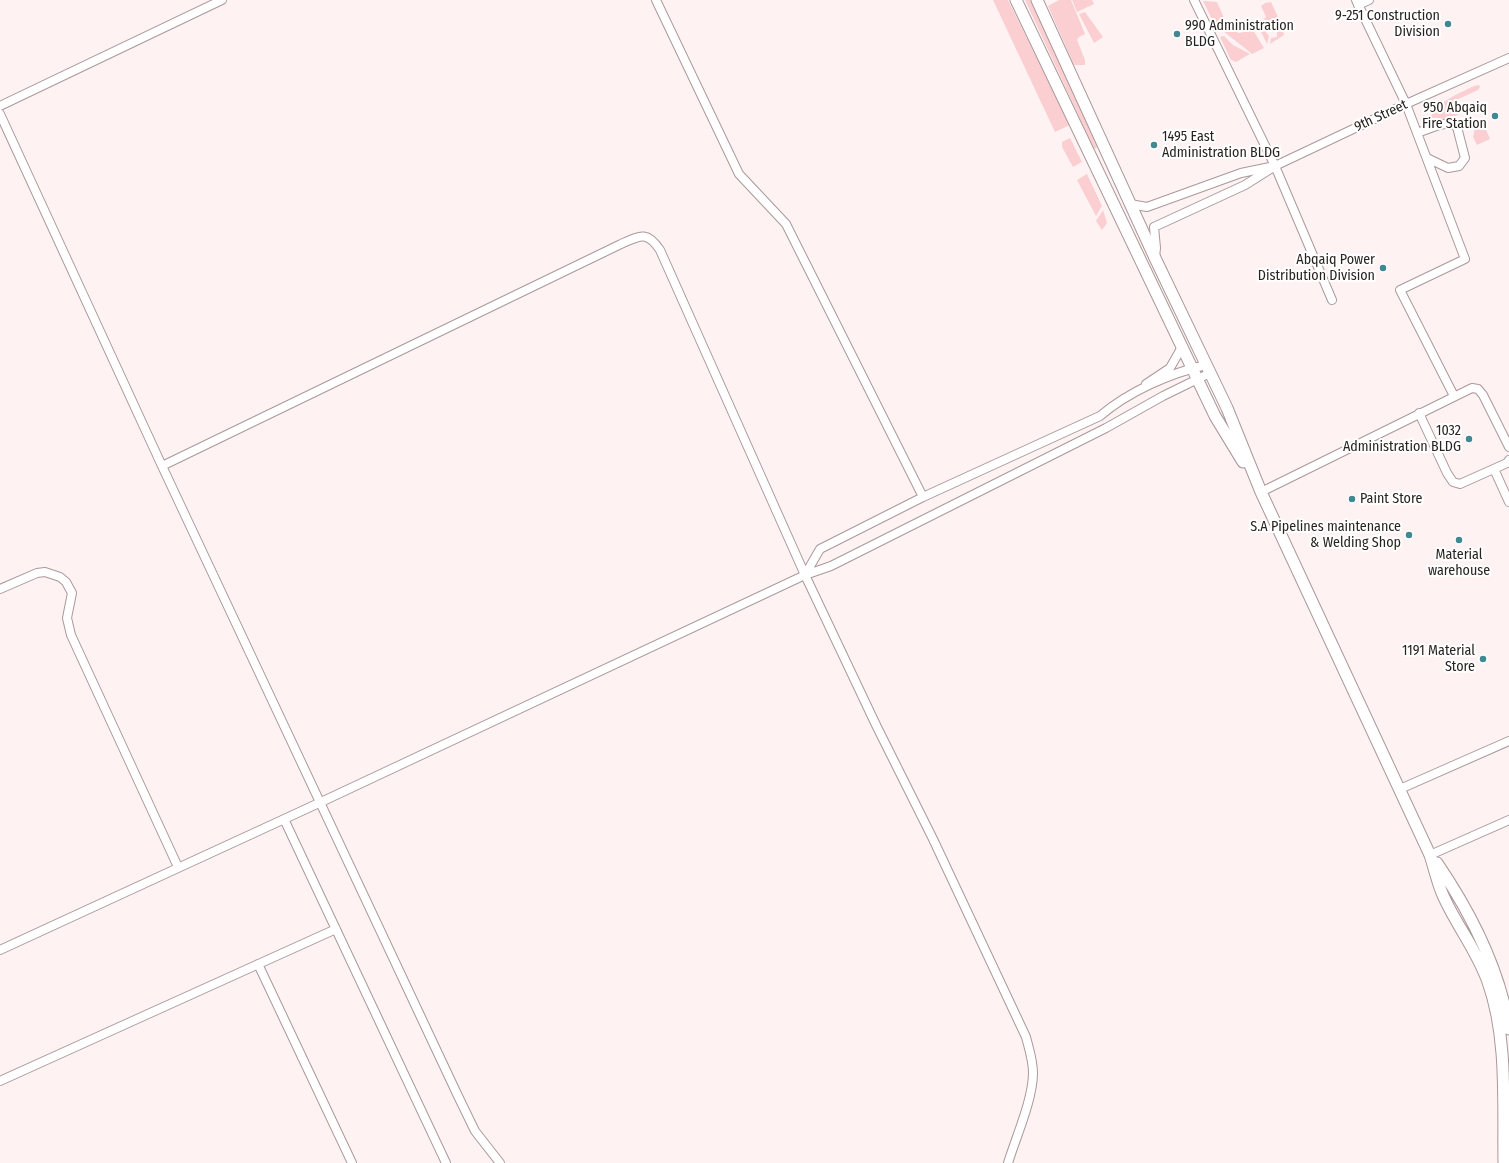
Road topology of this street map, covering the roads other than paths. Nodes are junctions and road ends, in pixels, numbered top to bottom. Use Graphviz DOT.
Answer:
graph roads {
  1 [pos="222,0"];
  2 [pos="656,0"];
  3 [pos="1016,0"];
  4 [pos="1037,0"];
  5 [pos="1194,0"];
  6 [pos="1369,0"];
  7 [pos="1357,2"];
  8 [pos="1509,58"];
  9 [pos="1406,104"];
  10 [pos="0,106"];
  11 [pos="0,114"];
  12 [pos="1417,133"];
  13 [pos="1427,158"];
  14 [pos="1275,166"];
  15 [pos="1130,204"];
  16 [pos="1155,258"];
  17 [pos="1332,300"];
  18 [pos="1182,347"];
  19 [pos="1192,368"];
  20 [pos="1208,369"];
  21 [pos="1197,379"];
  22 [pos="1454,396"];
  23 [pos="1117,402"];
  24 [pos="1420,413"];
  25 [pos="1509,447"];
  26 [pos="1509,460"];
  27 [pos="162,466"];
  28 [pos="1494,469"];
  29 [pos="1261,492"];
  30 [pos="923,497"];
  31 [pos="1509,502"];
  32 [pos="805,575"];
  33 [pos="0,589"];
  34 [pos="1509,741"];
  35 [pos="1400,789"];
  36 [pos="319,804"];
  37 [pos="284,819"];
  38 [pos="1509,820"];
  39 [pos="1430,855"];
  40 [pos="178,867"];
  41 [pos="336,929"];
  42 [pos="0,950"];
  43 [pos="258,964"];
  44 [pos="1509,1029"];
  45 [pos="0,1082"];
  46 [pos="352,1163"];
  47 [pos="446,1163"];
  48 [pos="500,1163"];
  49 [pos="1008,1163"];
  50 [pos="1504,1163"];
  1 -- 10 [label="street"];
  2 -- 30 [label="street"];
  3 -- 18 [label="street"];
  4 -- 15 [label="street"];
  5 -- 14 [label="street"];
  6 -- 7 [label="street"];
  7 -- 9 [label="street"];
  8 -- 9 [label="street, 9th Street"];
  9 -- 12 [label="street"];
  9 -- 14 [label="street, 9th Street"];
  11 -- 27 [label="street"];
  12 -- 13 [label="street"];
  12 -- 13 [label="street"];
  13 -- 22 [label="street"];
  14 -- 15 [label="street"];
  14 -- 16 [label="street"];
  14 -- 17 [label="street"];
  15 -- 16 [label="street"];
  16 -- 20 [label="street"];
  18 -- 19 [label="street"];
  18 -- 23 [label="street"];
  19 -- 20 [label="street"];
  19 -- 21 [label="street"];
  19 -- 23 [label="street"];
  20 -- 21 [label="street"];
  20 -- 29 [label="street"];
  21 -- 29 [label="street"];
  21 -- 32 [label="street"];
  22 -- 24 [label="street"];
  22 -- 25 [label="street"];
  23 -- 30 [label="street"];
  24 -- 28 [label="street"];
  24 -- 29 [label="street"];
  26 -- 28 [label="street"];
  27 -- 32 [label="street"];
  27 -- 36 [label="street"];
  28 -- 31 [label="street"];
  29 -- 35 [label="street"];
  30 -- 32 [label="street"];
  32 -- 36 [label="street"];
  32 -- 49 [label="street"];
  33 -- 40 [label="street"];
  34 -- 35 [label="street"];
  35 -- 39 [label="street"];
  36 -- 37 [label="street"];
  36 -- 48 [label="street"];
  37 -- 40 [label="street"];
  37 -- 41 [label="street"];
  38 -- 39 [label="street"];
  39 -- 44 [label="street"];
  39 -- 50 [label="street"];
  40 -- 42 [label="street"];
  41 -- 43 [label="street"];
  41 -- 47 [label="street"];
  43 -- 45 [label="street"];
  43 -- 46 [label="street"];
}
